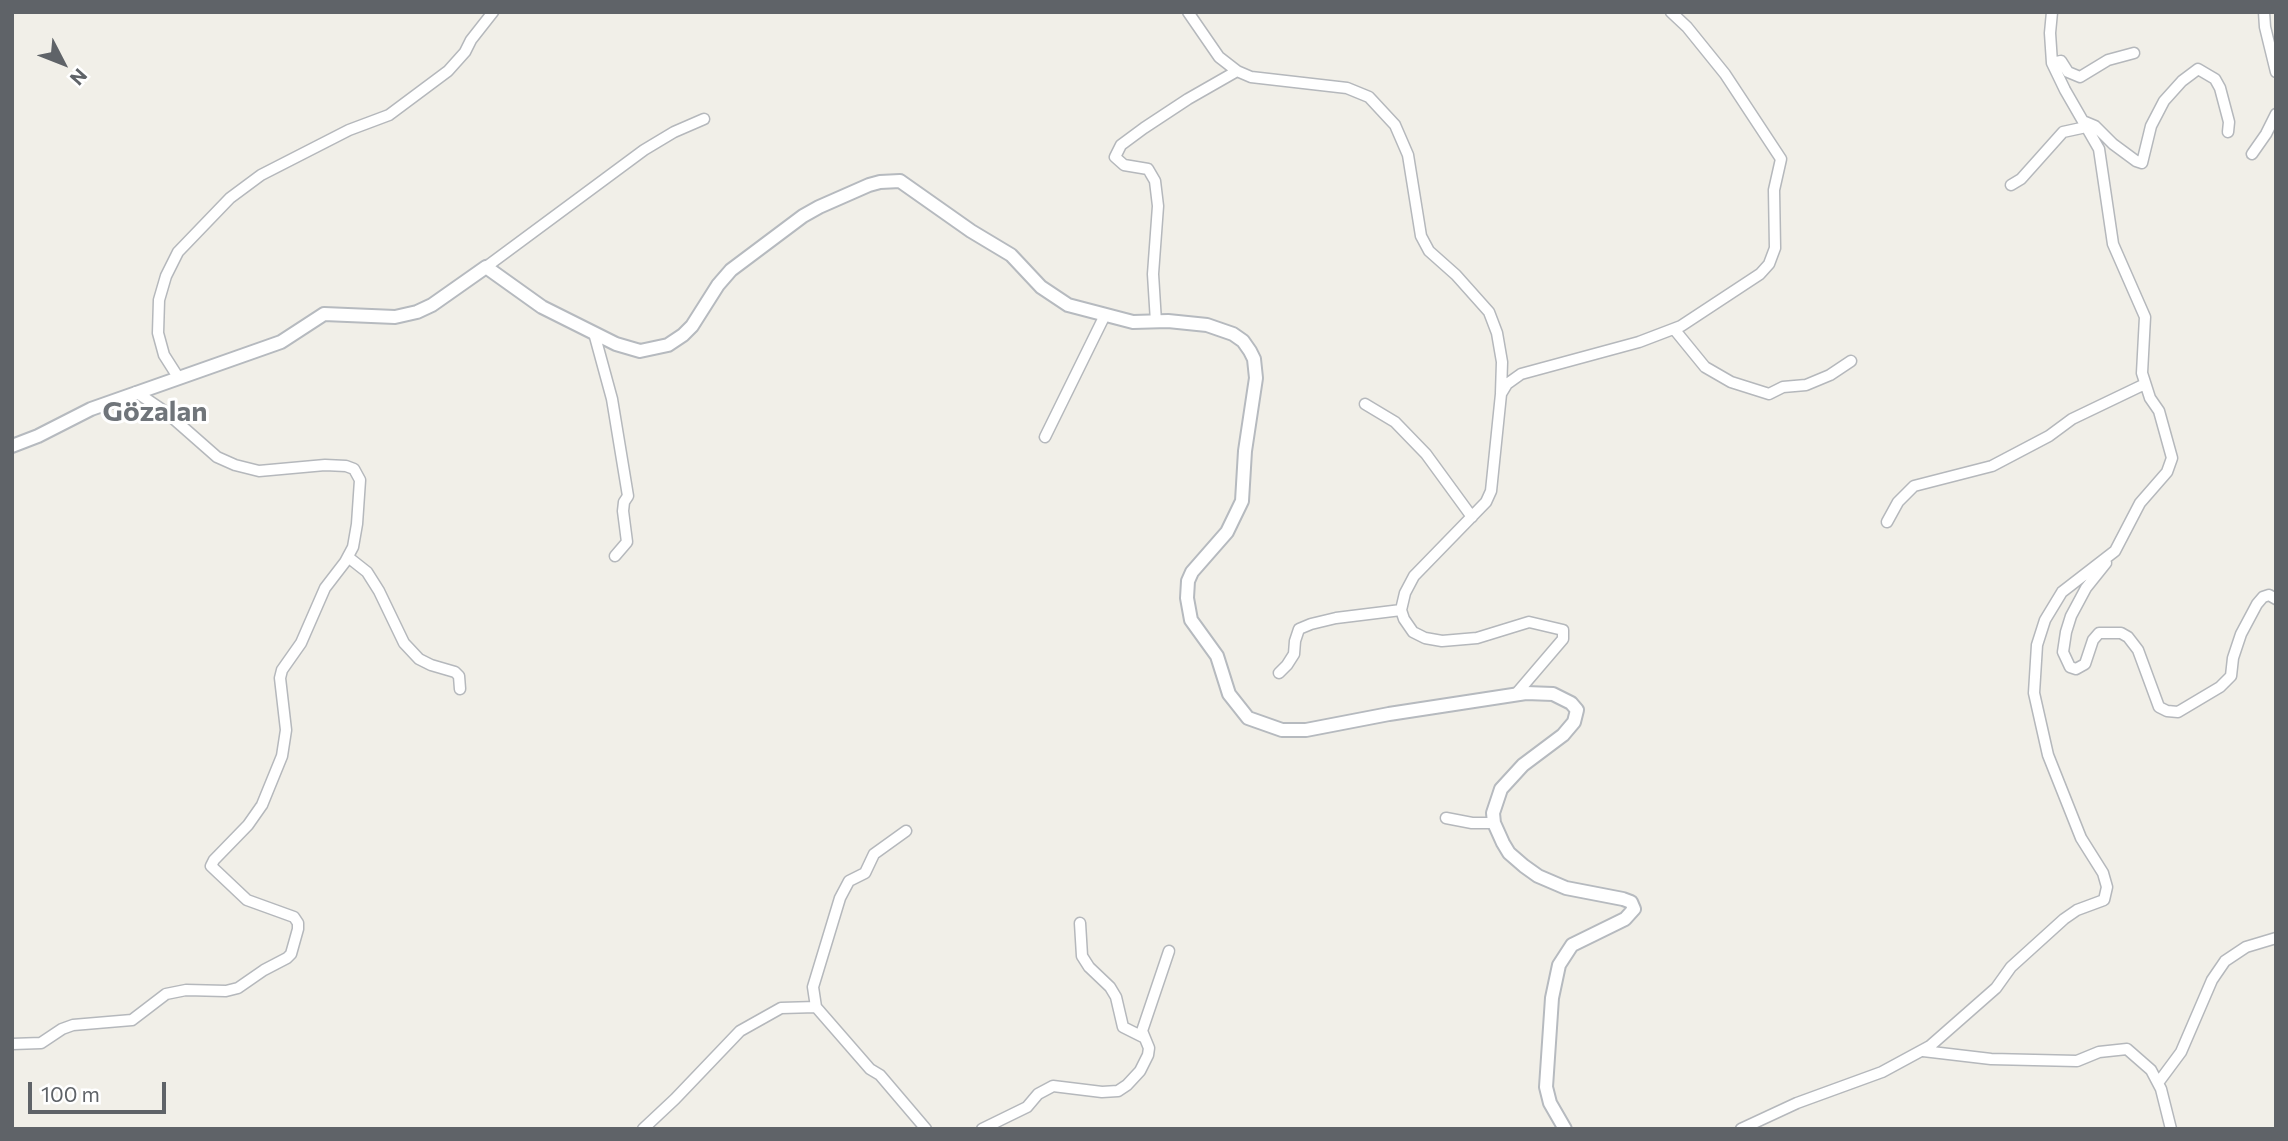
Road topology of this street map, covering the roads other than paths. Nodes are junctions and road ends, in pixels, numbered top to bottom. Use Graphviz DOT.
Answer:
graph roads {
  1 [pos="493,12"];
  2 [pos="1188,12"];
  3 [pos="1671,12"];
  4 [pos="2052,12"];
  5 [pos="2266,12"];
  6 [pos="2274,12"];
  7 [pos="2134,53"];
  8 [pos="2052,63"];
  9 [pos="1237,71"];
  10 [pos="2276,72"];
  11 [pos="2276,114"];
  12 [pos="704,119"];
  13 [pos="2085,124"];
  14 [pos="2228,132"];
  15 [pos="2252,154"];
  16 [pos="2011,186"];
  17 [pos="486,267"];
  18 [pos="1105,315"];
  19 [pos="1156,322"];
  20 [pos="1674,329"];
  21 [pos="594,333"];
  22 [pos="1851,361"];
  23 [pos="178,377"];
  24 [pos="2145,384"];
  25 [pos="136,392"];
  26 [pos="1501,394"];
  27 [pos="1365,404"];
  28 [pos="1045,437"];
  29 [pos="12,446"];
  30 [pos="1472,517"];
  31 [pos="1887,522"];
  32 [pos="2115,551"];
  33 [pos="615,556"];
  34 [pos="348,557"];
  35 [pos="2276,599"];
  36 [pos="1401,610"];
  37 [pos="1279,673"];
  38 [pos="460,689"];
  39 [pos="1516,694"];
  40 [pos="1446,818"];
  41 [pos="1494,823"];
  42 [pos="906,831"];
  43 [pos="1080,923"];
  44 [pos="2276,938"];
  45 [pos="1169,951"];
  46 [pos="816,1007"];
  47 [pos="1145,1038"];
  48 [pos="12,1044"];
  49 [pos="1923,1050"];
  50 [pos="2158,1083"];
  51 [pos="643,1129"];
  52 [pos="926,1129"];
  53 [pos="982,1129"];
  54 [pos="1565,1129"];
  55 [pos="1741,1129"];
  56 [pos="2171,1129"];
  1 -- 23 [label="street"];
  2 -- 9 [label="street"];
  3 -- 20 [label="street"];
  4 -- 8 [label="street"];
  5 -- 6 [label="street"];
  5 -- 10 [label="street"];
  7 -- 8 [label="street"];
  8 -- 13 [label="street"];
  9 -- 19 [label="street"];
  9 -- 26 [label="street"];
  11 -- 15 [label="street"];
  12 -- 17 [label="street"];
  13 -- 14 [label="street"];
  13 -- 16 [label="street"];
  13 -- 24 [label="street"];
  17 -- 21 [label="street"];
  17 -- 23 [label="street"];
  18 -- 19 [label="street"];
  18 -- 21 [label="street"];
  18 -- 28 [label="street"];
  19 -- 39 [label="street"];
  20 -- 22 [label="street"];
  20 -- 26 [label="street"];
  21 -- 33 [label="street"];
  23 -- 25 [label="street"];
  24 -- 31 [label="street"];
  24 -- 32 [label="street"];
  25 -- 29 [label="street"];
  25 -- 34 [label="street"];
  26 -- 30 [label="street"];
  27 -- 30 [label="street"];
  30 -- 36 [label="street"];
  32 -- 35 [label="street"];
  32 -- 49 [label="street"];
  34 -- 38 [label="street"];
  34 -- 48 [label="street"];
  36 -- 37 [label="street"];
  36 -- 39 [label="street"];
  39 -- 41 [label="street"];
  40 -- 41 [label="street"];
  41 -- 54 [label="street"];
  42 -- 46 [label="street"];
  43 -- 47 [label="street"];
  44 -- 50 [label="street"];
  45 -- 47 [label="street"];
  46 -- 51 [label="street"];
  46 -- 52 [label="street"];
  47 -- 53 [label="street"];
  49 -- 50 [label="street"];
  49 -- 55 [label="street"];
  50 -- 56 [label="street"];
}
